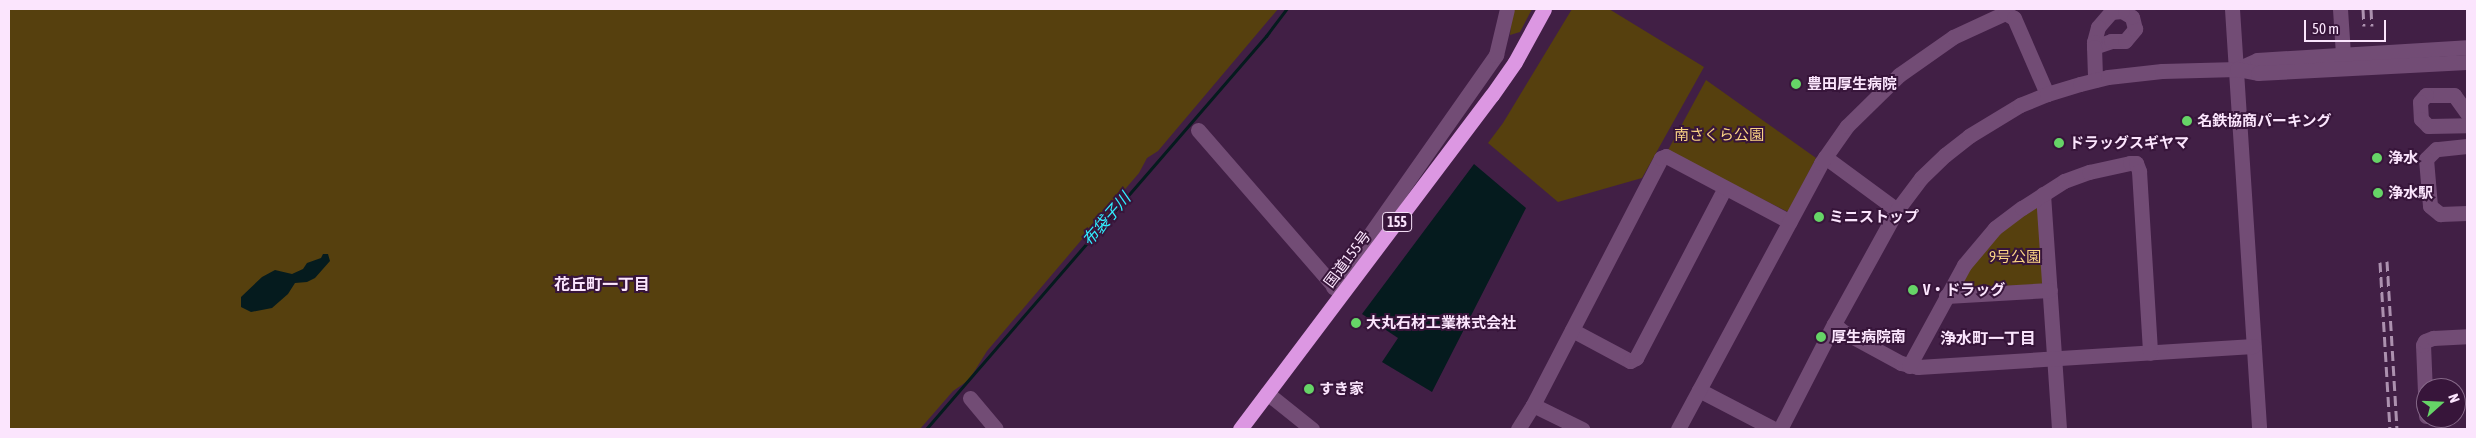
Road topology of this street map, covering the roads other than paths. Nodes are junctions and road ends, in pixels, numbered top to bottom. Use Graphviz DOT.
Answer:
graph roads {
  1 [pos="1506,9"];
  2 [pos="1544,9"];
  3 [pos="2232,9"];
  4 [pos="2340,9"];
  5 [pos="2094,47"];
  6 [pos="2467,47"];
  7 [pos="2400,59"];
  8 [pos="2343,61"];
  9 [pos="2467,62"];
  10 [pos="2237,69"];
  11 [pos="2095,80"];
  12 [pos="2047,94"];
  13 [pos="2467,113"];
  14 [pos="2467,125"];
  15 [pos="1198,130"];
  16 [pos="2467,146"];
  17 [pos="1826,157"];
  18 [pos="1724,188"];
  19 [pos="2043,194"];
  20 [pos="1897,210"];
  21 [pos="2467,213"];
  22 [pos="1790,222"];
  23 [pos="2050,290"];
  24 [pos="1337,291"];
  25 [pos="1946,296"];
  26 [pos="1834,324"];
  27 [pos="1572,330"];
  28 [pos="2467,336"];
  29 [pos="2253,346"];
  30 [pos="2150,353"];
  31 [pos="2054,359"];
  32 [pos="1909,366"];
  33 [pos="2424,378"];
  34 [pos="1699,390"];
  35 [pos="1267,393"];
  36 [pos="970,398"];
  37 [pos="1533,406"];
  38 [pos="996,429"];
  39 [pos="1240,429"];
  40 [pos="1312,429"];
  41 [pos="1518,429"];
  42 [pos="1582,429"];
  43 [pos="1678,429"];
  44 [pos="1774,429"];
  45 [pos="1780,429"];
  46 [pos="2058,429"];
  47 [pos="2259,429"];
  1 -- 24 [label="street"];
  2 -- 24 [label="highway, 国道155号 / 155"];
  3 -- 10 [label="street"];
  4 -- 8 [label="street"];
  5 -- 11 [label="street"];
  6 -- 7 [label="street"];
  7 -- 8 [label="street"];
  7 -- 9 [label="street"];
  8 -- 10 [label="street"];
  10 -- 11 [label="street"];
  10 -- 29 [label="street"];
  11 -- 12 [label="street"];
  12 -- 17 [label="street"];
  12 -- 20 [label="street"];
  13 -- 14 [label="street"];
  15 -- 24 [label="street"];
  16 -- 21 [label="street"];
  17 -- 20 [label="street"];
  17 -- 22 [label="street"];
  18 -- 22 [label="street"];
  18 -- 27 [label="street"];
  18 -- 27 [label="street"];
  19 -- 23 [label="street"];
  19 -- 25 [label="street"];
  19 -- 30 [label="street"];
  20 -- 26 [label="street"];
  22 -- 34 [label="street"];
  23 -- 25 [label="street"];
  23 -- 31 [label="street"];
  24 -- 35 [label="highway, 国道155号 / 155"];
  25 -- 32 [label="street"];
  26 -- 32 [label="street"];
  26 -- 45 [label="street"];
  27 -- 37 [label="street"];
  28 -- 33 [label="street"];
  29 -- 30 [label="street"];
  29 -- 47 [label="street"];
  30 -- 31 [label="street"];
  31 -- 32 [label="street"];
  31 -- 46 [label="street"];
  34 -- 43 [label="street"];
  34 -- 44 [label="street"];
  35 -- 39 [label="highway, 国道155号 / 155"];
  35 -- 40 [label="street"];
  36 -- 38 [label="street"];
  37 -- 41 [label="street"];
  37 -- 42 [label="street"];
}
